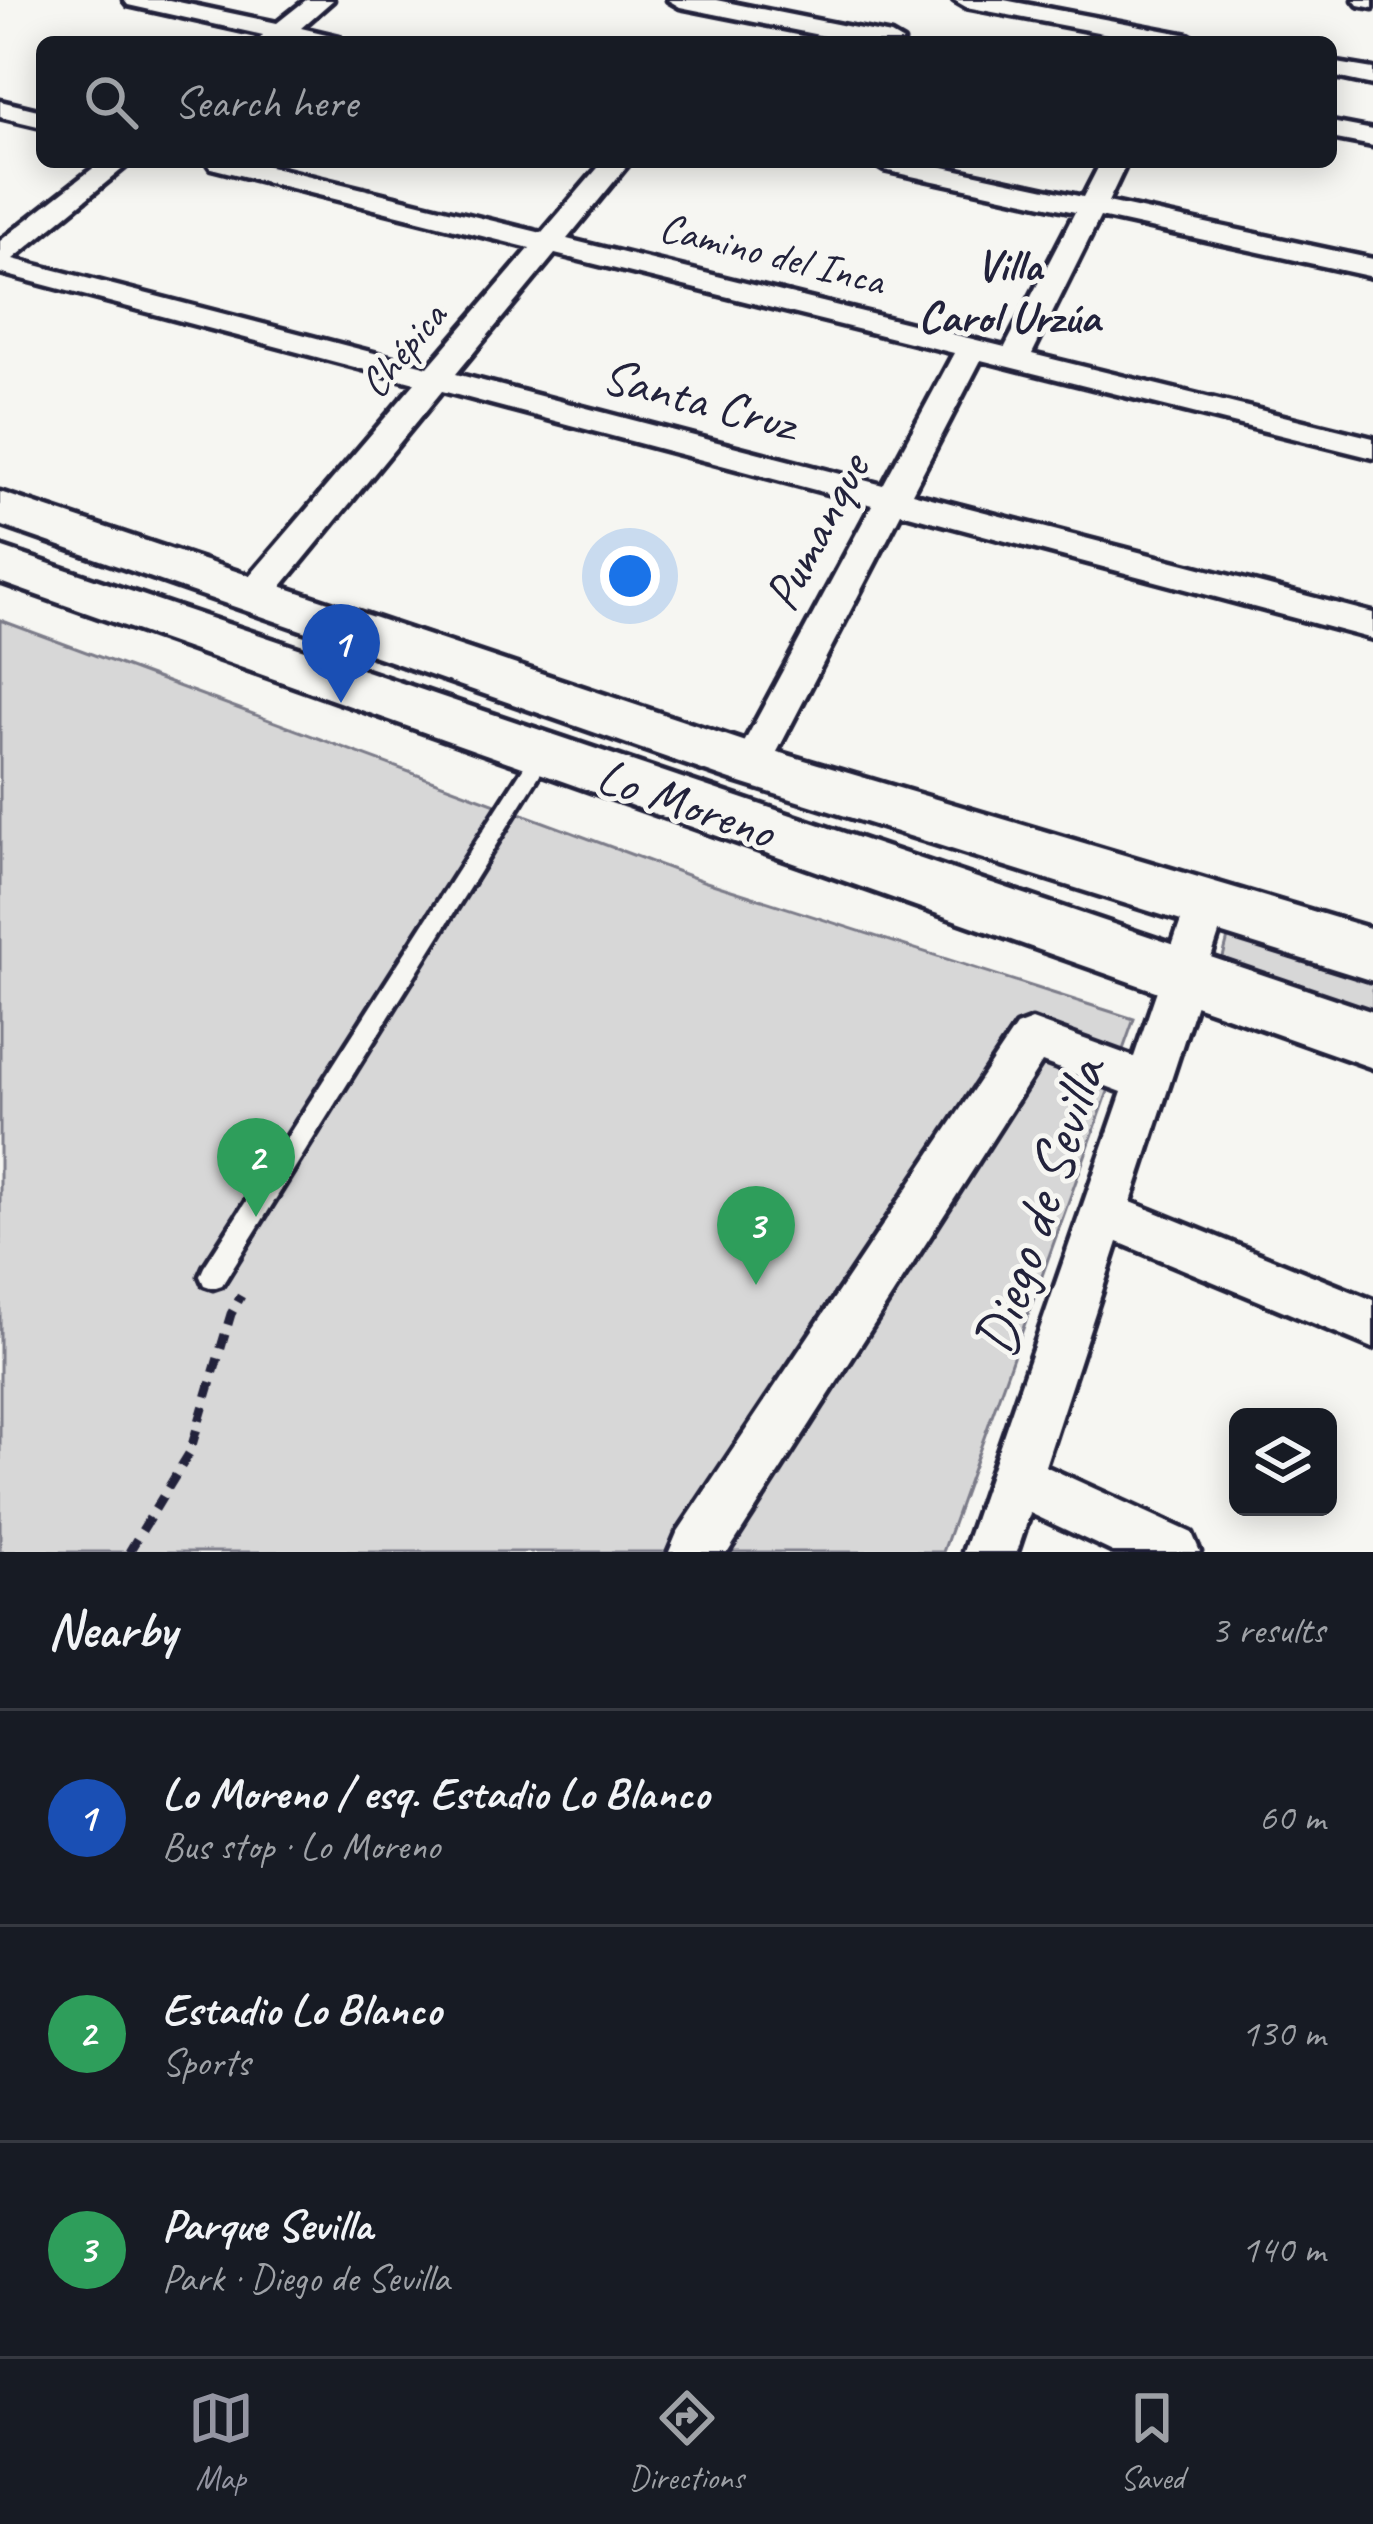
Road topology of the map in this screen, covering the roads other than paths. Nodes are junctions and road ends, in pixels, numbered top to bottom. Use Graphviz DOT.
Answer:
graph roads {
  1 [pos="136,0"];
  2 [pos="321,0"];
  3 [pos="680,0"];
  4 [pos="966,0"];
  5 [pos="1076,10"];
  6 [pos="743,13"];
  7 [pos="271,36"];
  8 [pos="276,36"];
  9 [pos="723,36"];
  10 [pos="860,36"];
  11 [pos="1167,36"];
  12 [pos="1337,70"];
  13 [pos="1373,77"];
  14 [pos="0,109"];
  15 [pos="36,118"];
  16 [pos="1337,131"];
  17 [pos="1373,138"];
  18 [pos="111,168"];
  19 [pos="245,168"];
  20 [pos="612,168"];
  21 [pos="912,168"];
  22 [pos="1111,168"];
  23 [pos="1092,207"];
  24 [pos="550,242"];
  25 [pos="0,260"];
  26 [pos="1373,268"];
  27 [pos="972,347"];
  28 [pos="1015,358"];
  29 [pos="432,378"];
  30 [pos="1373,448"];
  31 [pos="892,500"];
  32 [pos="0,508"];
  33 [pos="0,564"];
  34 [pos="255,593"];
  35 [pos="1373,626"];
  36 [pos="543,753"];
  37 [pos="751,764"];
  38 [pos="1208,903"];
  39 [pos="1373,956"];
  40 [pos="1183,976"];
  41 [pos="1373,1040"];
  42 [pos="1147,1082"];
  43 [pos="1104,1213"];
  44 [pos="213,1276"];
  45 [pos="1373,1324"];
  46 [pos="1015,1479"];
  47 [pos="696,1552"];
  48 [pos="990,1552"];
  49 [pos="1173,1552"];
  1 -- 7 [label="street"];
  2 -- 8 [label="street"];
  3 -- 6 [label="street"];
  4 -- 5 [label="street"];
  5 -- 11 [label="street"];
  6 -- 9 [label="street"];
  6 -- 10 [label="street"];
  12 -- 13 [label="street"];
  14 -- 15 [label="street"];
  16 -- 17 [label="street"];
  18 -- 25 [label="street"];
  19 -- 24 [label="street, Camino del Inca"];
  20 -- 24 [label="street, Chépica"];
  21 -- 23 [label="street"];
  22 -- 23 [label="street"];
  23 -- 26 [label="street"];
  23 -- 28 [label="street"];
  24 -- 27 [label="street, Camino del Inca"];
  24 -- 29 [label="street, Chépica"];
  25 -- 29 [label="street, Santa Cruz"];
  27 -- 28 [label="street, Camino del Inca"];
  27 -- 31 [label="street, Pumanque"];
  28 -- 30 [label="street, Camino del Inca"];
  29 -- 31 [label="street, Santa Cruz"];
  29 -- 34 [label="street, Chépica"];
  31 -- 35 [label="street, Santa Cruz"];
  31 -- 37 [label="street, Pumanque"];
  32 -- 34 [label="street, Lo Moreno"];
  33 -- 36 [label="street, Lo Moreno"];
  34 -- 37 [label="street, Lo Moreno"];
  36 -- 40 [label="street, Lo Moreno"];
  36 -- 44 [label="lane"];
  37 -- 38 [label="street, Lo Moreno"];
  38 -- 39 [label="street, Lo Moreno"];
  38 -- 40 [label="street, Diego de Sevilla"];
  40 -- 41 [label="street, Lo Moreno"];
  40 -- 42 [label="street, Diego de Sevilla"];
  42 -- 43 [label="street, Diego de Sevilla"];
  42 -- 47 [label="street"];
  43 -- 45 [label="street"];
  43 -- 46 [label="street, Diego de Sevilla"];
  46 -- 48 [label="street, Diego de Sevilla"];
  46 -- 49 [label="street"];
}
